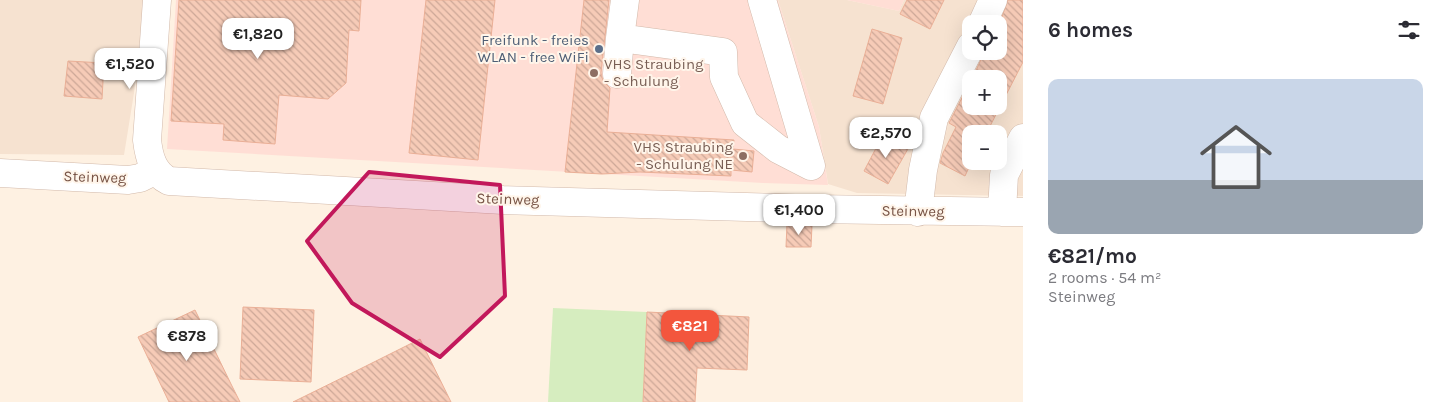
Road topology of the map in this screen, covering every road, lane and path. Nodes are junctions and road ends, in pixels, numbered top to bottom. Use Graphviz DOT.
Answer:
graph roads {
  1 [pos="158,0"];
  2 [pos="626,0"];
  3 [pos="762,0"];
  4 [pos="994,0"];
  5 [pos="986,15"];
  6 [pos="620,38"];
  7 [pos="964,60"];
  8 [pos="617,74"];
  9 [pos="1023,138"];
  10 [pos="156,170"];
  11 [pos="0,173"];
  12 [pos="918,212"];
  13 [pos="1013,212"];
  1 -- 10 [label="street"];
  2 -- 6 [label="street"];
  3 -- 6 [label="street"];
  4 -- 5 [label="street"];
  6 -- 8 [label="street"];
  7 -- 12 [label="street"];
  9 -- 13 [label="street"];
  10 -- 11 [label="street, Steinweg"];
  10 -- 12 [label="street, Steinweg"];
  12 -- 13 [label="street, Steinweg"];
}
